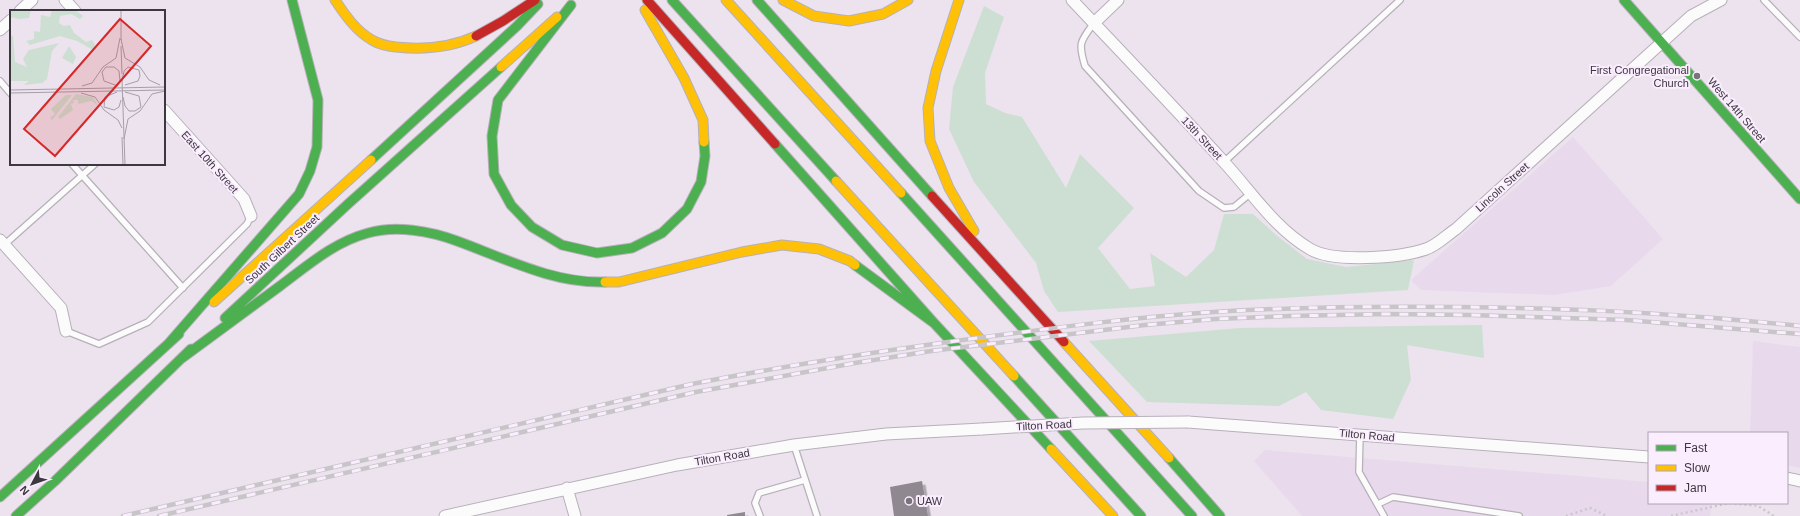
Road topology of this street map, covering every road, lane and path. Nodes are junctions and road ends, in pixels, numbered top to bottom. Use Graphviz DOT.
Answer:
graph roads {
  1 [pos="32,0"];
  2 [pos="65,0"];
  3 [pos="292,0"];
  4 [pos="335,0"];
  5 [pos="535,0"];
  6 [pos="542,0"];
  7 [pos="640,0"];
  8 [pos="647,0"];
  9 [pos="672,0"];
  10 [pos="726,0"];
  11 [pos="757,0"];
  12 [pos="783,0"];
  13 [pos="908,0"];
  14 [pos="959,0"];
  15 [pos="1072,0"];
  16 [pos="1118,0"];
  17 [pos="1400,0"];
  18 [pos="1624,0"];
  19 [pos="1721,0"];
  20 [pos="1764,0"];
  21 [pos="574,3"];
  22 [pos="21,10"];
  23 [pos="74,10"];
  24 [pos="10,21"];
  25 [pos="1094,23"];
  26 [pos="0,30"];
  27 [pos="1800,37"];
  28 [pos="1662,43"];
  29 [pos="0,81"];
  30 [pos="10,93"];
  31 [pos="165,111"];
  32 [pos="1224,162"];
  33 [pos="73,165"];
  34 [pos="94,165"];
  35 [pos="82,175"];
  36 [pos="1251,193"];
  37 [pos="1800,200"];
  38 [pos="251,216"];
  39 [pos="1,245"];
  40 [pos="1310,250"];
  41 [pos="1011,285"];
  42 [pos="183,288"];
  43 [pos="934,323"];
  44 [pos="66,331"];
  45 [pos="169,343"];
  46 [pos="182,358"];
  47 [pos="1360,434"];
  48 [pos="794,445"];
  49 [pos="1648,457"];
  50 [pos="1788,478"];
  51 [pos="805,480"];
  52 [pos="1800,482"];
  53 [pos="567,488"];
  54 [pos="0,497"];
  55 [pos="1378,504"];
  56 [pos="16,516"];
  57 [pos="445,516"];
  58 [pos="574,516"];
  59 [pos="760,516"];
  60 [pos="817,516"];
  61 [pos="1113,516"];
  62 [pos="1141,516"];
  63 [pos="1192,516"];
  64 [pos="1220,516"];
  65 [pos="1384,516"];
  66 [pos="1519,516"];
  67 [pos="1566,516"];
  68 [pos="1607,516"];
  69 [pos="1671,516"];
  70 [pos="1774,516"];
  1 -- 22 [label="street"];
  2 -- 23 [label="street"];
  3 -- 45 [label="main road"];
  4 -- 5 [label="main road"];
  6 -- 45 [label="main road, South Gilbert Street"];
  7 -- 21 [label="main road"];
  8 -- 43 [label="main road"];
  9 -- 62 [label="main road"];
  10 -- 63 [label="main road"];
  11 -- 41 [label="main road"];
  12 -- 13 [label="main road"];
  14 -- 41 [label="main road"];
  15 -- 25 [label="street, 13th Street"];
  16 -- 25 [label="street"];
  17 -- 32 [label="lane"];
  18 -- 28 [label="main road, West 14th Street"];
  19 -- 28 [label="street, Lincoln Street"];
  20 -- 27 [label="lane"];
  21 -- 46 [label="main road, South Gilbert Street"];
  24 -- 26 [label="street"];
  25 -- 32 [label="street, 13th Street"];
  25 -- 36 [label="lane"];
  28 -- 37 [label="main road, West 14th Street"];
  28 -- 40 [label="street, Lincoln Street"];
  29 -- 30 [label="lane"];
  31 -- 38 [label="street, East 10th Street"];
  32 -- 36 [label="street, 13th Street"];
  33 -- 35 [label="lane"];
  34 -- 35 [label="lane"];
  35 -- 39 [label="lane"];
  35 -- 42 [label="lane"];
  36 -- 40 [label="street, 13th Street"];
  38 -- 42 [label="lane"];
  39 -- 44 [label="street"];
  41 -- 64 [label="main road"];
  42 -- 44 [label="lane"];
  43 -- 46 [label="main road"];
  43 -- 61 [label="main road"];
  45 -- 54 [label="main road, South Gilbert Street"];
  46 -- 56 [label="main road, South Gilbert Street"];
  47 -- 48 [label="street, Tilton Road, bridge"];
  47 -- 49 [label="street, Tilton Road"];
  47 -- 55 [label="lane"];
  48 -- 51 [label="lane"];
  48 -- 53 [label="street, Tilton Road"];
  50 -- 52 [label="street"];
  51 -- 59 [label="lane"];
  51 -- 60 [label="lane"];
  53 -- 57 [label="street, Tilton Road"];
  53 -- 58 [label="street"];
  55 -- 65 [label="lane"];
  55 -- 66 [label="lane"];
  67 -- 68 [label="path"];
  69 -- 70 [label="path"];
}
